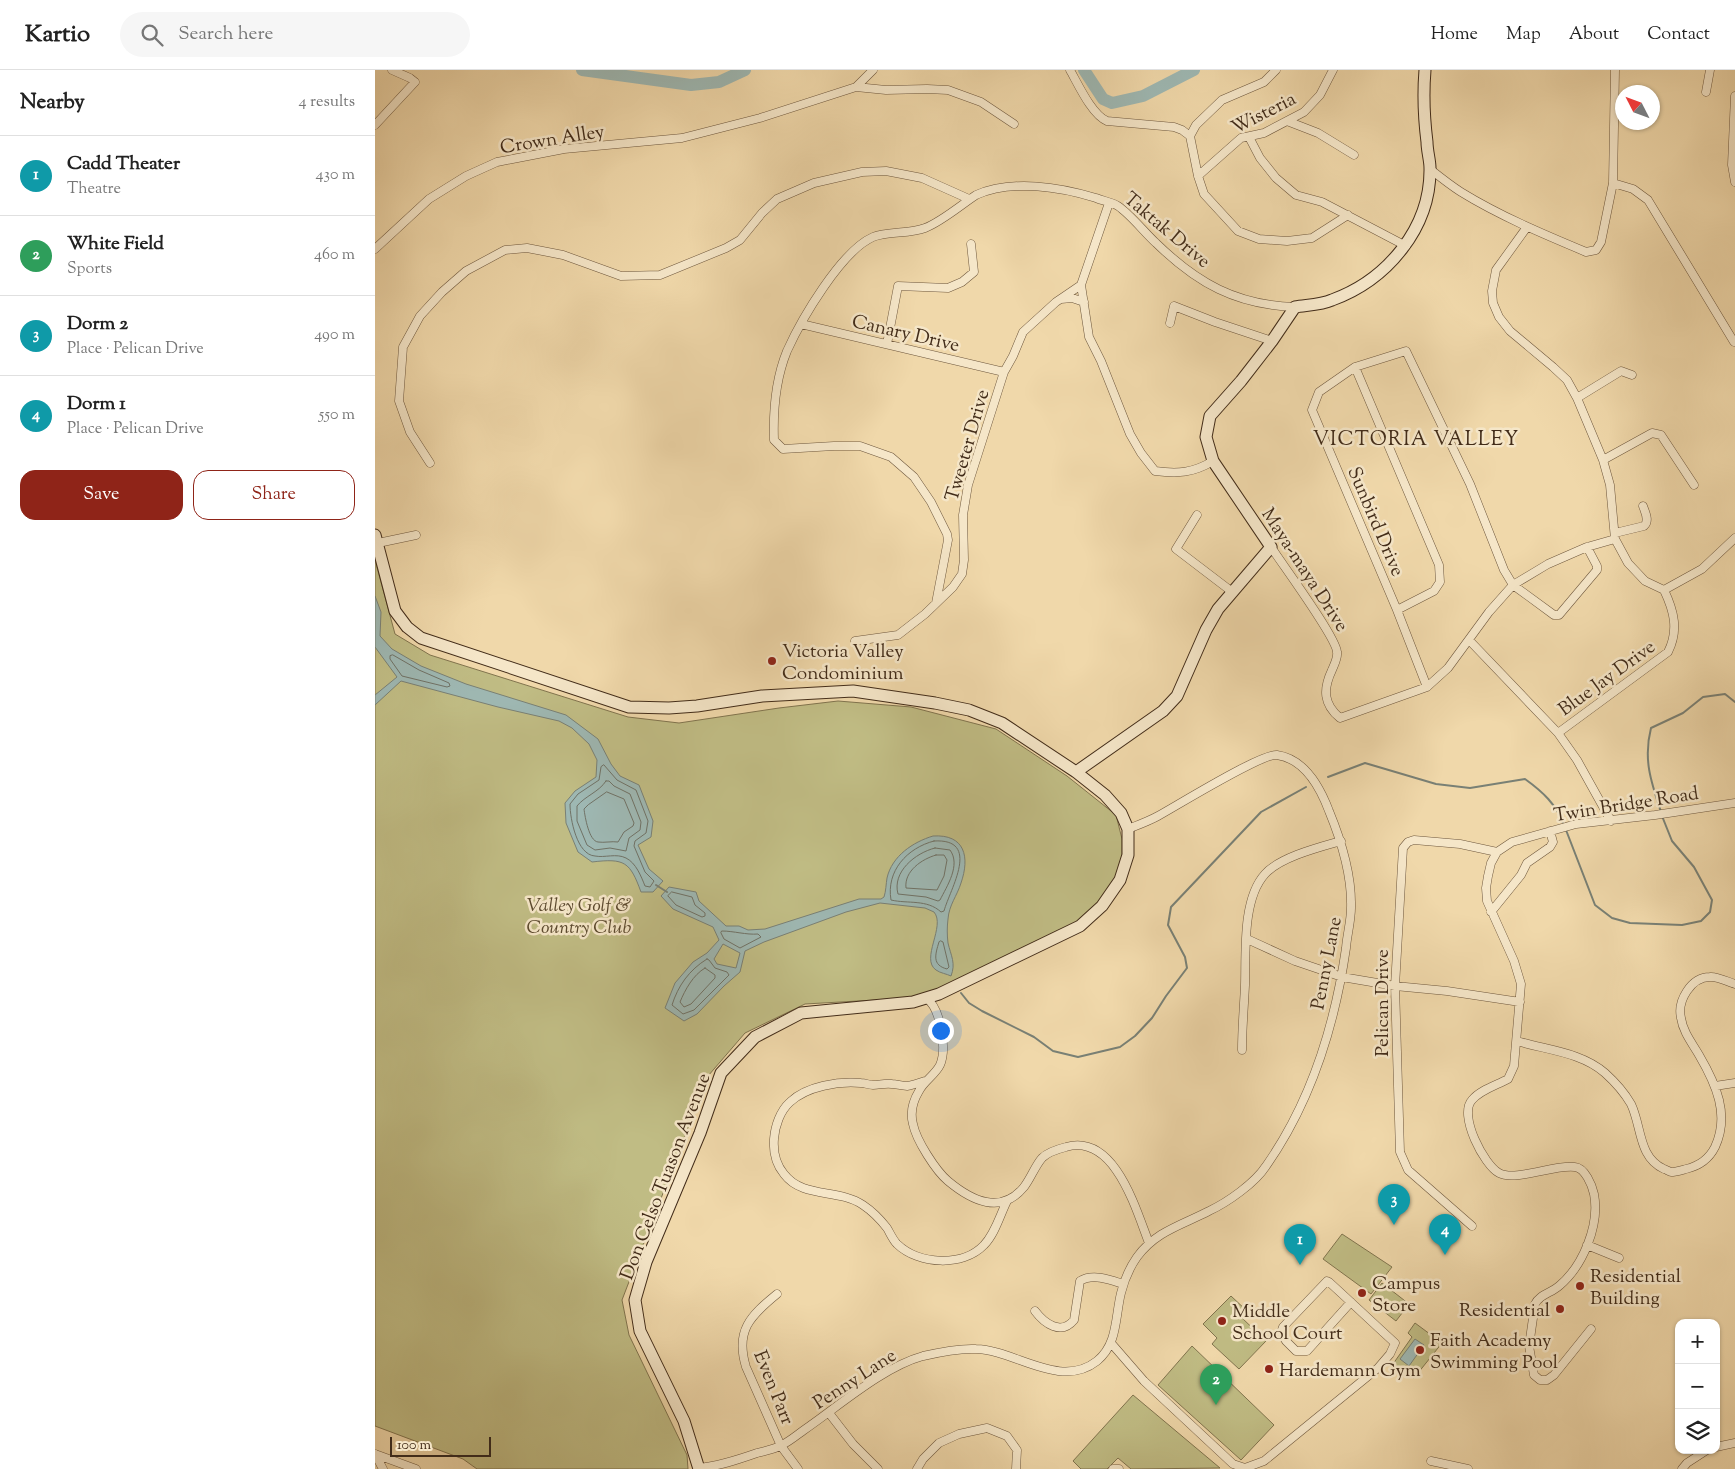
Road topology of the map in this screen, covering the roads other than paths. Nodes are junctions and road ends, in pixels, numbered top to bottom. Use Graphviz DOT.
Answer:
graph roads {
  1 [pos="391,70"];
  2 [pos="873,70"];
  3 [pos="1070,70"];
  4 [pos="1276,70"];
  5 [pos="1333,70"];
  6 [pos="1425,70"];
  7 [pos="1615,70"];
  8 [pos="1710,70"];
  9 [pos="856,87"];
  10 [pos="1706,92"];
  11 [pos="1735,96"];
  12 [pos="1287,121"];
  13 [pos="1014,124"];
  14 [pos="375,125"];
  15 [pos="1734,135"];
  16 [pos="1190,136"];
  17 [pos="1249,136"];
  18 [pos="1354,156"];
  19 [pos="1733,163"];
  20 [pos="1430,169"];
  21 [pos="1198,176"];
  22 [pos="1735,182"];
  23 [pos="1613,183"];
  24 [pos="969,199"];
  25 [pos="1109,202"];
  26 [pos="1348,214"];
  27 [pos="1527,227"];
  28 [pos="971,244"];
  29 [pos="1406,246"];
  30 [pos="375,249"];
  31 [pos="1081,285"];
  32 [pos="1059,300"];
  33 [pos="1083,302"];
  34 [pos="1295,307"];
  35 [pos="1170,323"];
  36 [pos="801,324"];
  37 [pos="1273,341"];
  38 [pos="1734,342"];
  39 [pos="887,344"];
  40 [pos="1355,367"];
  41 [pos="1004,372"];
  42 [pos="1632,375"];
  43 [pos="1577,398"];
  44 [pos="1603,460"];
  45 [pos="1213,461"];
  46 [pos="430,463"];
  47 [pos="1694,485"];
  48 [pos="1643,506"];
  49 [pos="1197,515"];
  50 [pos="416,535"];
  51 [pos="1615,536"];
  52 [pos="1735,538"];
  53 [pos="376,539"];
  54 [pos="1271,547"];
  55 [pos="1587,547"];
  56 [pos="1513,585"];
  57 [pos="1664,590"];
  58 [pos="1231,591"];
  59 [pos="936,603"];
  60 [pos="1397,610"];
  61 [pos="1469,640"];
  62 [pos="855,641"];
  63 [pos="1427,687"];
  64 [pos="1558,733"];
  65 [pos="1076,772"];
  66 [pos="1735,803"];
  67 [pos="1611,820"];
  68 [pos="1128,829"];
  69 [pos="1552,831"];
  70 [pos="1341,841"];
  71 [pos="1497,852"];
  72 [pos="1491,912"];
  73 [pos="1247,939"];
  74 [pos="1341,977"];
  75 [pos="1735,984"];
  76 [pos="1395,986"];
  77 [pos="926,998"];
  78 [pos="1520,1002"];
  79 [pos="1517,1040"];
  80 [pos="1243,1050"];
  81 [pos="925,1081"];
  82 [pos="1735,1083"];
  83 [pos="1715,1086"];
  84 [pos="1007,1202"];
  85 [pos="1472,1226"];
  86 [pos="1149,1243"];
  87 [pos="1587,1245"];
  88 [pos="1619,1258"];
  89 [pos="1123,1284"];
  90 [pos="777,1294"];
  91 [pos="1351,1302"];
  92 [pos="1035,1311"];
  93 [pos="1591,1329"];
  94 [pos="1111,1342"];
  95 [pos="829,1413"];
  96 [pos="1735,1443"];
  97 [pos="781,1446"];
  98 [pos="1720,1446"];
  99 [pos="375,1454"];
  100 [pos="1701,1454"];
  101 [pos="1431,1461"];
  102 [pos="1232,1466"];
  103 [pos="699,1468"];
  104 [pos="383,1469"];
  105 [pos="416,1469"];
  106 [pos="799,1469"];
  107 [pos="878,1469"];
  108 [pos="917,1469"];
  109 [pos="1016,1469"];
  110 [pos="1467,1469"];
  111 [pos="1682,1469"];
  1 -- 14 [label="street"];
  2 -- 9 [label="street"];
  3 -- 16 [label="street"];
  4 -- 16 [label="street"];
  5 -- 12 [label="street, Wisteria"];
  6 -- 20 [label="street, Taktak Drive"];
  7 -- 23 [label="street"];
  8 -- 10 [label="street"];
  9 -- 13 [label="street"];
  9 -- 30 [label="street, Crown Alley"];
  11 -- 15 [label="street"];
  12 -- 17 [label="street, Wisteria"];
  12 -- 18 [label="street"];
  15 -- 19 [label="street"];
  16 -- 21 [label="street"];
  17 -- 21 [label="street, Wisteria"];
  17 -- 26 [label="street"];
  19 -- 22 [label="street"];
  20 -- 27 [label="street"];
  20 -- 29 [label="street, Taktak Drive"];
  21 -- 26 [label="street"];
  23 -- 27 [label="street"];
  23 -- 38 [label="street"];
  24 -- 25 [label="street, Taktak Drive"];
  24 -- 36 [label="street, Taktak Drive"];
  24 -- 46 [label="street"];
  25 -- 31 [label="street"];
  25 -- 34 [label="street, Taktak Drive"];
  26 -- 29 [label="street"];
  27 -- 43 [label="street"];
  28 -- 39 [label="street"];
  29 -- 34 [label="street, Taktak Drive"];
  31 -- 32 [label="street, Tweeter Drive"];
  31 -- 33 [label="street"];
  32 -- 33 [label="street"];
  32 -- 41 [label="street, Tweeter Drive"];
  33 -- 45 [label="street"];
  34 -- 37 [label="street, Maya-maya Drive"];
  35 -- 37 [label="street"];
  36 -- 39 [label="street, Canary Drive"];
  36 -- 59 [label="street, Taktak Drive"];
  37 -- 45 [label="street, Maya-maya Drive"];
  39 -- 41 [label="street, Canary Drive"];
  40 -- 56 [label="street, Sunbird Drive"];
  40 -- 60 [label="street, Sunbird Drive"];
  40 -- 60 [label="street"];
  41 -- 59 [label="street, Tweeter Drive"];
  42 -- 43 [label="street"];
  43 -- 44 [label="street"];
  44 -- 47 [label="street"];
  44 -- 51 [label="street"];
  45 -- 54 [label="street, Maya-maya Drive"];
  48 -- 51 [label="street, Maya-maya Drive"];
  49 -- 58 [label="street"];
  50 -- 53 [label="street"];
  51 -- 55 [label="street, Maya-maya Drive"];
  51 -- 57 [label="street"];
  52 -- 57 [label="street"];
  53 -- 65 [label="street, Don Celso Tuason Avenue"];
  54 -- 58 [label="street"];
  54 -- 63 [label="street, Maya-maya Drive"];
  55 -- 56 [label="street, Maya-maya Drive"];
  55 -- 56 [label="street"];
  56 -- 61 [label="street, Maya-maya Drive"];
  57 -- 64 [label="street, Blue Jay Drive"];
  58 -- 65 [label="street"];
  59 -- 62 [label="street, Tweeter Drive"];
  60 -- 63 [label="street, Sunbird Drive"];
  61 -- 63 [label="street, Maya-maya Drive"];
  61 -- 64 [label="street"];
  64 -- 67 [label="street"];
  65 -- 68 [label="street, Don Celso Tuason Avenue"];
  66 -- 67 [label="street, Twin Bridge Road"];
  67 -- 69 [label="street, Twin Bridge Road"];
  68 -- 70 [label="street, Penny Lane"];
  68 -- 77 [label="street, Don Celso Tuason Avenue"];
  69 -- 71 [label="street, Twin Bridge Road"];
  69 -- 72 [label="street"];
  70 -- 73 [label="street"];
  70 -- 74 [label="street, Penny Lane"];
  71 -- 72 [label="street"];
  71 -- 76 [label="street, Pelican Drive"];
  72 -- 78 [label="street"];
  73 -- 74 [label="street"];
  73 -- 80 [label="street"];
  74 -- 76 [label="street"];
  74 -- 86 [label="street, Penny Lane"];
  75 -- 83 [label="street"];
  76 -- 78 [label="street"];
  76 -- 85 [label="street, Pelican Drive"];
  77 -- 81 [label="street"];
  77 -- 103 [label="street, Don Celso Tuason Avenue"];
  78 -- 79 [label="street"];
  79 -- 83 [label="street"];
  79 -- 87 [label="street"];
  81 -- 84 [label="street"];
  81 -- 84 [label="street"];
  82 -- 83 [label="street"];
  84 -- 86 [label="street"];
  86 -- 89 [label="street, Penny Lane"];
  87 -- 88 [label="street"];
  87 -- 93 [label="street"];
  89 -- 92 [label="street"];
  89 -- 94 [label="street, Penny Lane"];
  90 -- 97 [label="street, Even Parr"];
  91 -- 91 [label="street"];
  91 -- 102 [label="street"];
  94 -- 95 [label="street, Penny Lane"];
  94 -- 102 [label="street"];
  95 -- 97 [label="street, Penny Lane"];
  95 -- 107 [label="street"];
  96 -- 98 [label="street"];
  97 -- 103 [label="street, Penny Lane"];
  97 -- 106 [label="street, Even Parr"];
  99 -- 104 [label="street"];
  99 -- 105 [label="street"];
  100 -- 111 [label="street"];
  101 -- 110 [label="street"];
  108 -- 109 [label="street"];
}
